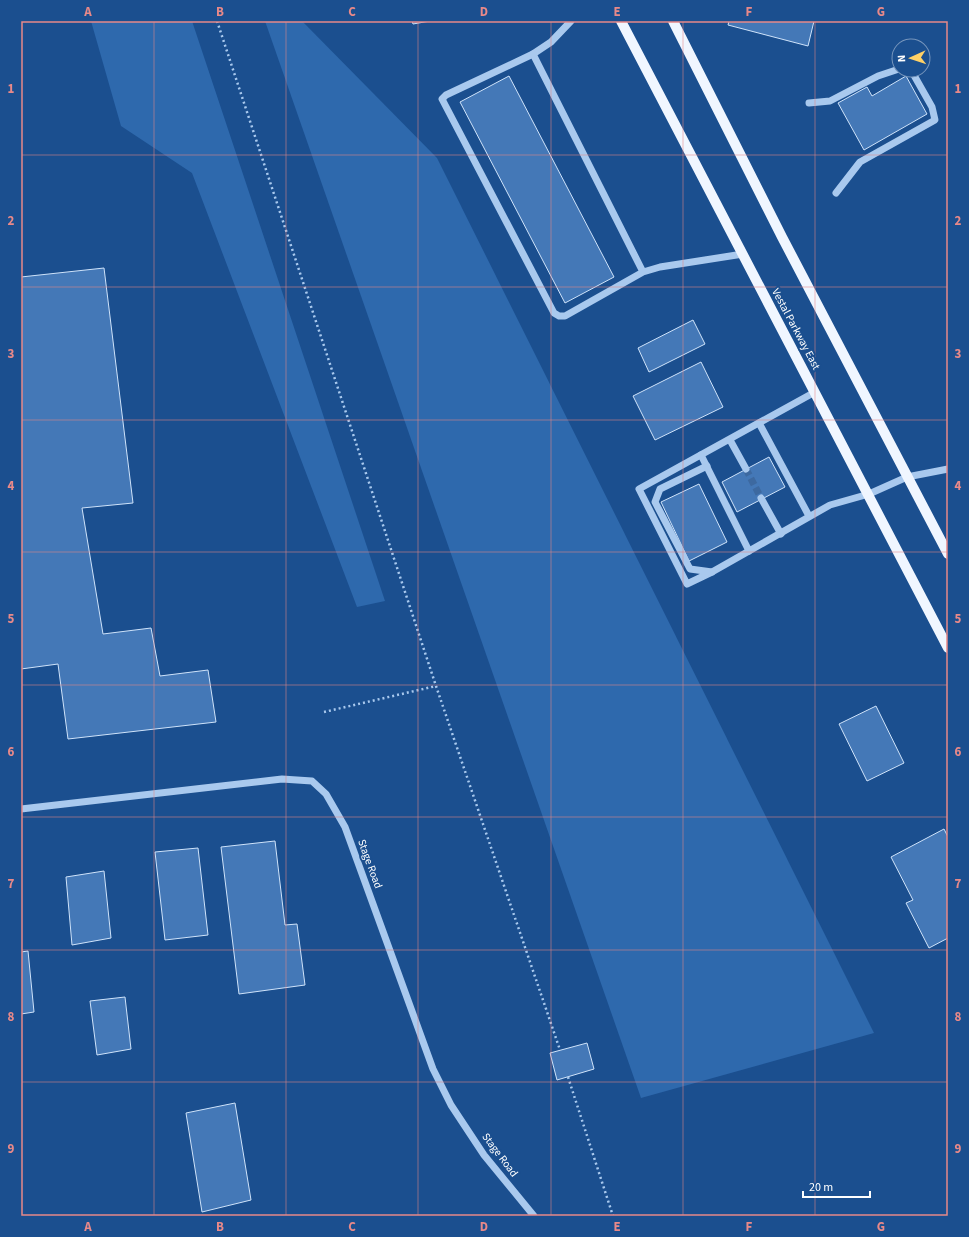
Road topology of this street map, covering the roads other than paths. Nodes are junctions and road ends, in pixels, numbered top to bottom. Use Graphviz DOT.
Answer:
graph roads {
  1 [pos="571,21"];
  2 [pos="621,21"];
  3 [pos="673,21"];
  4 [pos="533,54"];
  5 [pos="891,72"];
  6 [pos="916,78"];
  7 [pos="809,103"];
  8 [pos="836,193"];
  9 [pos="743,254"];
  10 [pos="643,272"];
  11 [pos="815,392"];
  12 [pos="759,423"];
  13 [pos="730,440"];
  14 [pos="701,455"];
  15 [pos="707,466"];
  16 [pos="746,469"];
  17 [pos="948,469"];
  18 [pos="907,477"];
  19 [pos="868,494"];
  20 [pos="761,498"];
  21 [pos="810,516"];
  22 [pos="781,534"];
  23 [pos="749,551"];
  24 [pos="948,554"];
  25 [pos="712,572"];
  26 [pos="948,648"];
  27 [pos="21,809"];
  28 [pos="534,1216"];
  1 -- 4 [label="street"];
  2 -- 9 [label="main road, Vestal Parkway East"];
  3 -- 18 [label="main road"];
  4 -- 10 [label="street"];
  4 -- 10 [label="street"];
  5 -- 7 [label="street"];
  6 -- 8 [label="street"];
  9 -- 10 [label="street"];
  9 -- 11 [label="main road, Vestal Parkway East"];
  11 -- 12 [label="street"];
  11 -- 19 [label="main road, Vestal Parkway East"];
  12 -- 13 [label="street"];
  12 -- 21 [label="street"];
  13 -- 14 [label="street"];
  13 -- 16 [label="street"];
  14 -- 15 [label="street"];
  14 -- 25 [label="street"];
  15 -- 23 [label="street"];
  15 -- 25 [label="street"];
  17 -- 18 [label="street"];
  18 -- 19 [label="street"];
  18 -- 24 [label="main road"];
  19 -- 21 [label="street"];
  19 -- 26 [label="main road, Vestal Parkway East"];
  20 -- 22 [label="street"];
  21 -- 22 [label="street"];
  22 -- 23 [label="street"];
  23 -- 25 [label="street"];
  27 -- 28 [label="street, Stage Road"];
}
